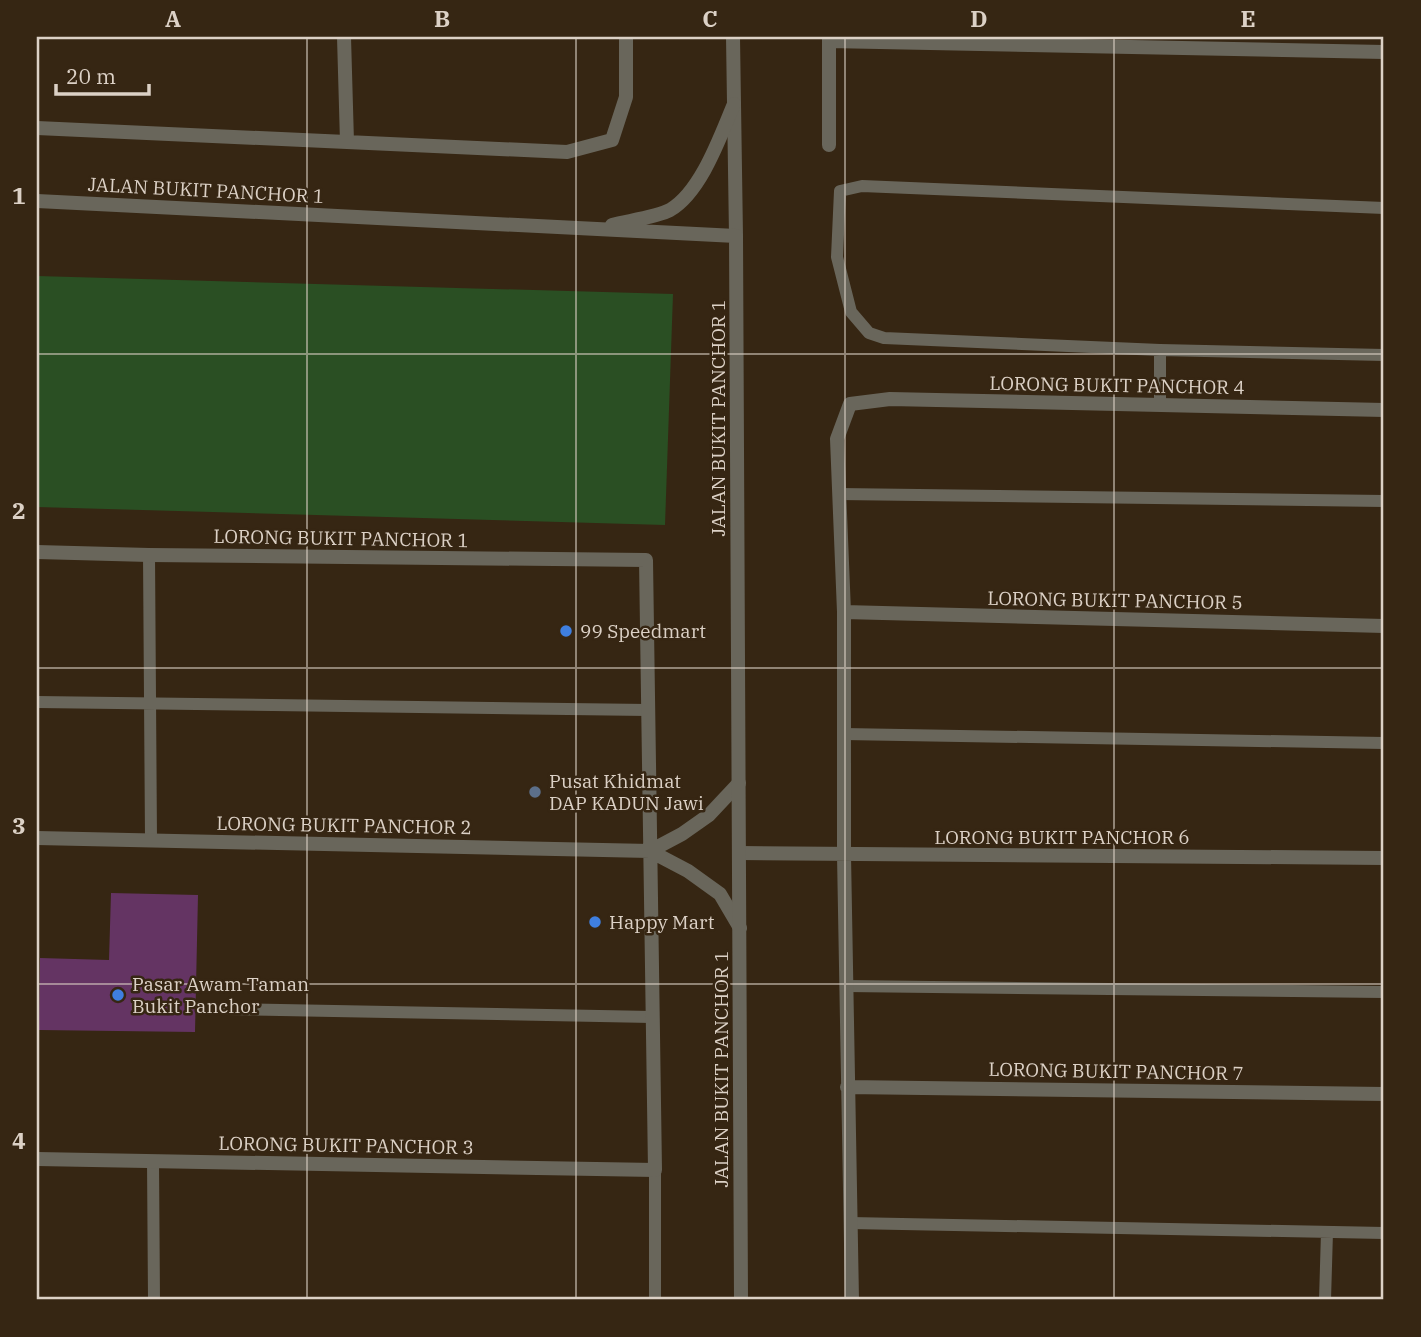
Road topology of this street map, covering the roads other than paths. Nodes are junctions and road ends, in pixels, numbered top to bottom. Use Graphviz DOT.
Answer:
graph roads {
  1 [pos="344,37"];
  2 [pos="626,37"];
  3 [pos="733,37"];
  4 [pos="829,39"];
  5 [pos="1076,41"];
  6 [pos="1384,52"];
  7 [pos="734,104"];
  8 [pos="37,128"];
  9 [pos="347,142"];
  10 [pos="829,145"];
  11 [pos="37,201"];
  12 [pos="1384,208"];
  13 [pos="597,228"];
  14 [pos="736,236"];
  15 [pos="1160,350"];
  16 [pos="1384,355"];
  17 [pos="1160,405"];
  18 [pos="1384,410"];
  19 [pos="839,494"];
  20 [pos="1384,501"];
  21 [pos="37,552"];
  22 [pos="149,555"];
  23 [pos="844,612"];
  24 [pos="1384,626"];
  25 [pos="37,702"];
  26 [pos="150,703"];
  27 [pos="648,710"];
  28 [pos="844,734"];
  29 [pos="1384,743"];
  30 [pos="739,783"];
  31 [pos="37,838"];
  32 [pos="151,840"];
  33 [pos="650,851"];
  34 [pos="739,853"];
  35 [pos="844,855"];
  36 [pos="1384,858"];
  37 [pos="740,928"];
  38 [pos="846,985"];
  39 [pos="1384,992"];
  40 [pos="226,1009"];
  41 [pos="652,1017"];
  42 [pos="848,1087"];
  43 [pos="1384,1094"];
  44 [pos="37,1158"];
  45 [pos="153,1161"];
  46 [pos="655,1170"];
  47 [pos="850,1223"];
  48 [pos="1327,1232"];
  49 [pos="1384,1233"];
  50 [pos="153,1300"];
  51 [pos="655,1300"];
  52 [pos="741,1300"];
  53 [pos="852,1300"];
  54 [pos="1325,1300"];
  1 -- 9 [label="street"];
  2 -- 9 [label="street"];
  3 -- 7 [label="street"];
  4 -- 5 [label="street"];
  4 -- 10 [label="street"];
  5 -- 6 [label="street"];
  7 -- 13 [label="street"];
  7 -- 14 [label="street"];
  8 -- 9 [label="street"];
  11 -- 13 [label="street, JALAN BUKIT PANCHOR 1"];
  12 -- 15 [label="lane"];
  13 -- 14 [label="street, JALAN BUKIT PANCHOR 1"];
  14 -- 30 [label="street, JALAN BUKIT PANCHOR 1"];
  15 -- 16 [label="lane"];
  15 -- 17 [label="lane"];
  17 -- 18 [label="street, LORONG BUKIT PANCHOR 4"];
  17 -- 19 [label="street, LORONG BUKIT PANCHOR 4"];
  19 -- 20 [label="lane"];
  19 -- 23 [label="street"];
  21 -- 22 [label="street, LORONG BUKIT PANCHOR 1"];
  22 -- 26 [label="lane"];
  22 -- 27 [label="street, LORONG BUKIT PANCHOR 1"];
  23 -- 24 [label="street, LORONG BUKIT PANCHOR 5"];
  23 -- 28 [label="street"];
  25 -- 26 [label="lane"];
  26 -- 27 [label="lane"];
  26 -- 32 [label="lane"];
  27 -- 33 [label="street"];
  28 -- 29 [label="lane"];
  28 -- 35 [label="street"];
  30 -- 33 [label="street"];
  30 -- 34 [label="street, JALAN BUKIT PANCHOR 1"];
  31 -- 32 [label="street, LORONG BUKIT PANCHOR 2"];
  32 -- 33 [label="street, LORONG BUKIT PANCHOR 2"];
  33 -- 37 [label="street"];
  33 -- 41 [label="street"];
  34 -- 35 [label="street, LORONG BUKIT PANCHOR 6"];
  34 -- 37 [label="street, JALAN BUKIT PANCHOR 1"];
  35 -- 36 [label="street, LORONG BUKIT PANCHOR 6"];
  35 -- 38 [label="street"];
  37 -- 52 [label="street, JALAN BUKIT PANCHOR 1"];
  38 -- 39 [label="lane"];
  38 -- 42 [label="street"];
  40 -- 41 [label="lane"];
  41 -- 46 [label="street"];
  42 -- 43 [label="street, LORONG BUKIT PANCHOR 7"];
  42 -- 47 [label="street"];
  44 -- 45 [label="street, LORONG BUKIT PANCHOR 3"];
  45 -- 46 [label="street, LORONG BUKIT PANCHOR 3"];
  45 -- 50 [label="lane"];
  46 -- 51 [label="lane"];
  47 -- 48 [label="lane"];
  47 -- 53 [label="street"];
  48 -- 49 [label="lane"];
  48 -- 54 [label="lane"];
}
